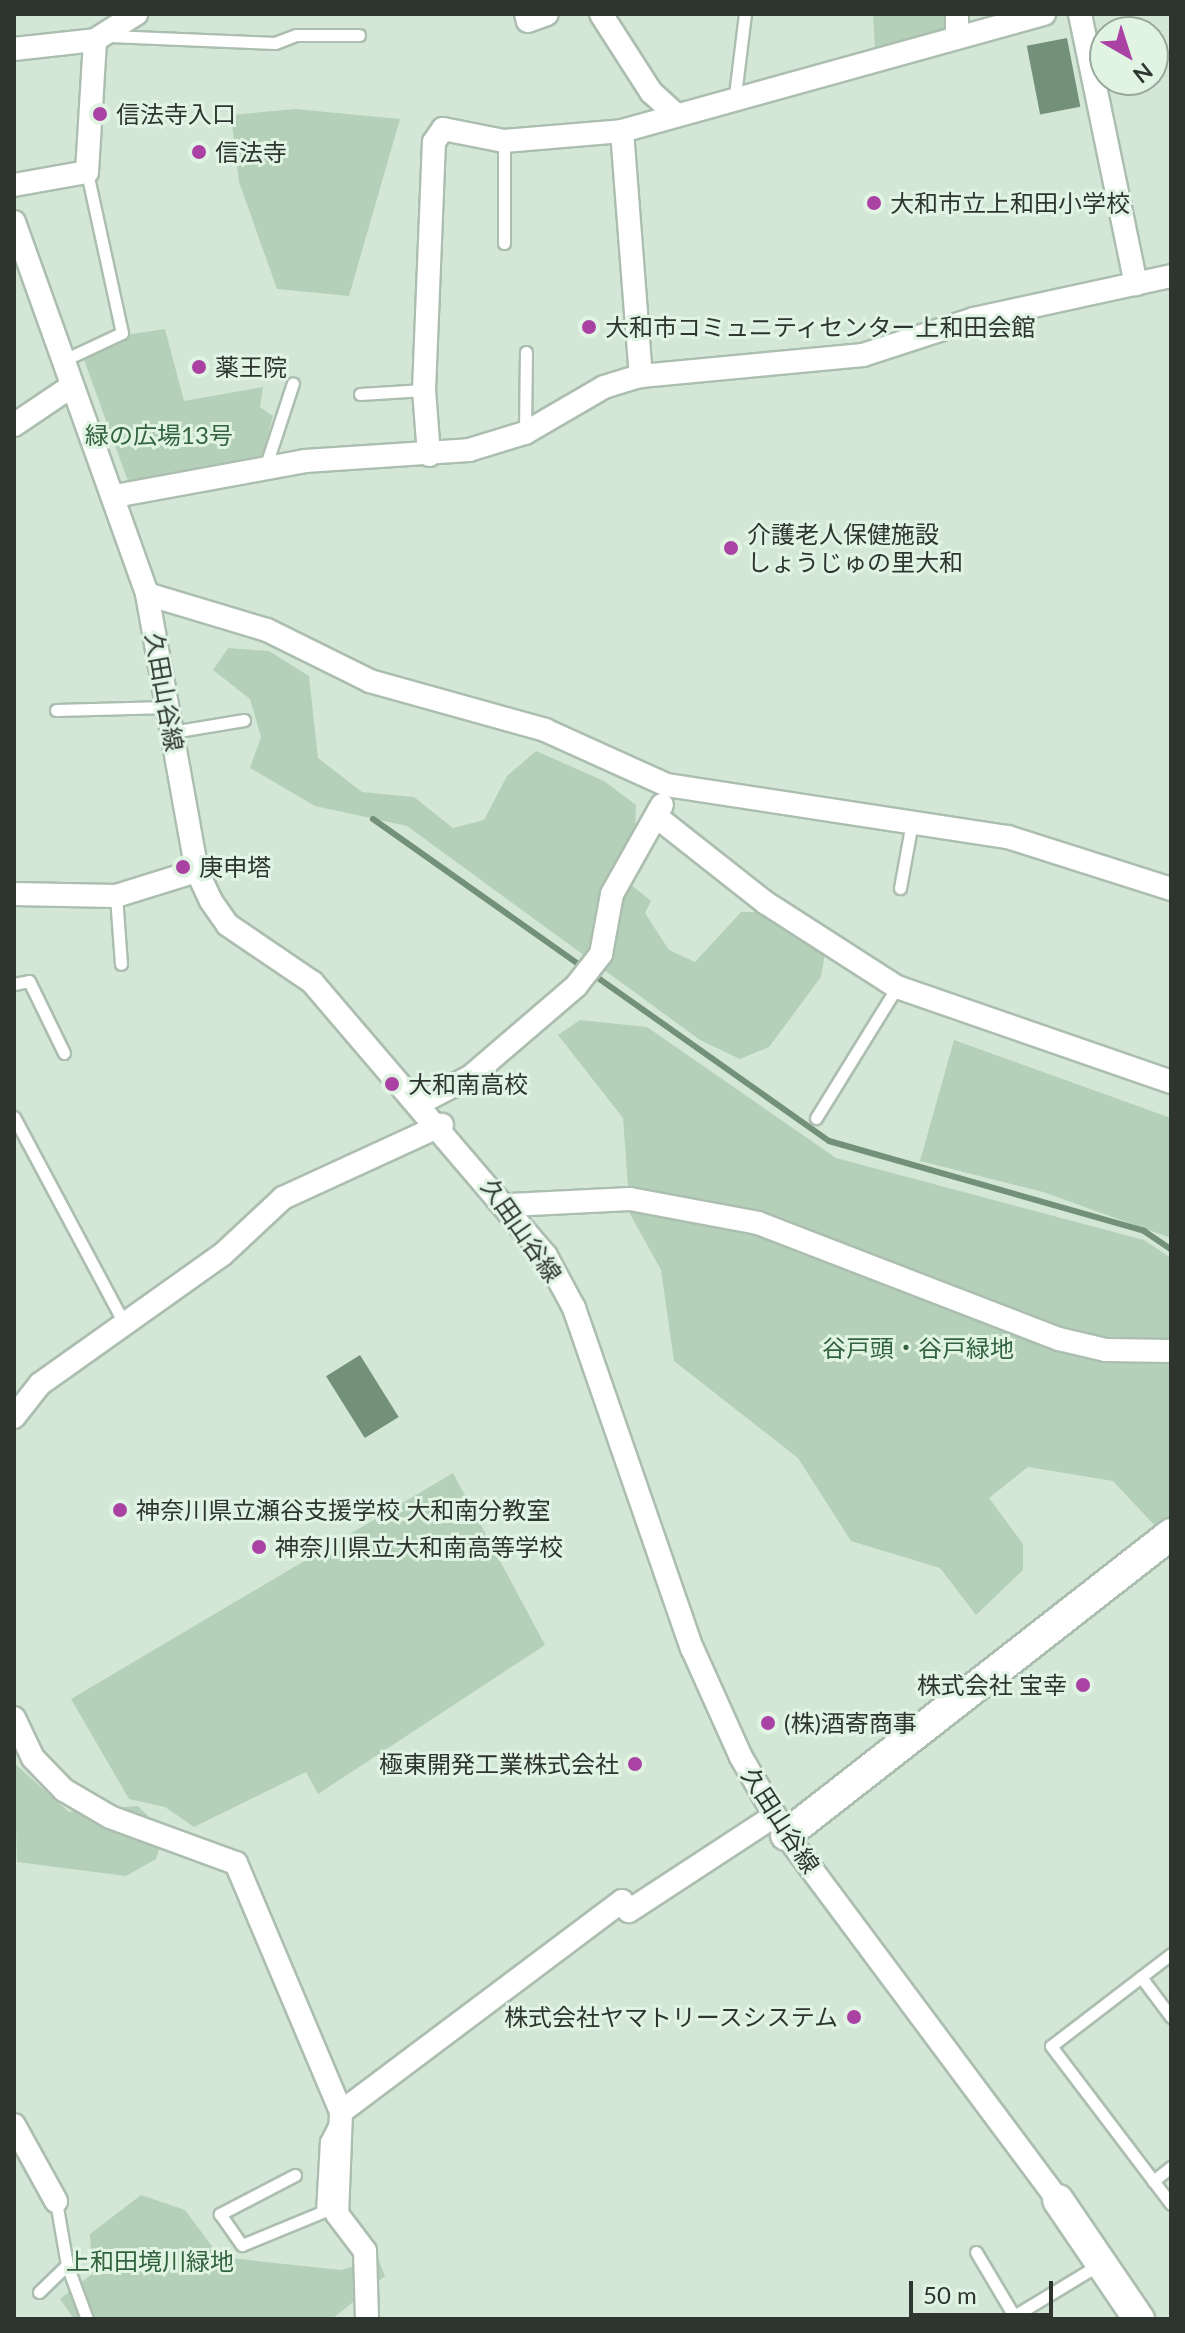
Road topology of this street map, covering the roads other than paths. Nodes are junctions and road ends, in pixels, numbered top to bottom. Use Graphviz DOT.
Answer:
graph roads {
  1 [pos="136,14"];
  2 [pos="526,14"];
  3 [pos="547,14"];
  4 [pos="601,14"];
  5 [pos="745,14"];
  6 [pos="1044,14"];
  7 [pos="1080,14"];
  8 [pos="957,25"];
  9 [pos="359,35"];
  10 [pos="100,38"];
  11 [pos="14,49"];
  12 [pos="735,95"];
  13 [pos="673,112"];
  14 [pos="622,131"];
  15 [pos="504,141"];
  16 [pos="87,172"];
  17 [pos="14,185"];
  18 [pos="14,222"];
  19 [pos="504,243"];
  20 [pos="1171,276"];
  21 [pos="1136,284"];
  22 [pos="526,352"];
  23 [pos="62,361"];
  24 [pos="641,376"];
  25 [pos="293,383"];
  26 [pos="72,386"];
  27 [pos="424,390"];
  28 [pos="360,394"];
  29 [pos="14,425"];
  30 [pos="525,433"];
  31 [pos="429,455"];
  32 [pos="265,468"];
  33 [pos="115,496"];
  34 [pos="147,594"];
  35 [pos="167,707"];
  36 [pos="56,710"];
  37 [pos="244,720"];
  38 [pos="172,732"];
  39 [pos="667,785"];
  40 [pos="658,818"];
  41 [pos="912,822"];
  42 [pos="197,871"];
  43 [pos="900,888"];
  44 [pos="1171,889"];
  45 [pos="14,894"];
  46 [pos="116,896"];
  47 [pos="121,964"];
  48 [pos="14,984"];
  49 [pos="897,987"];
  50 [pos="64,1053"];
  51 [pos="1171,1082"];
  52 [pos="422,1102"];
  53 [pos="14,1117"];
  54 [pos="816,1118"];
  55 [pos="442,1125"];
  56 [pos="510,1205"];
  57 [pos="122,1319"];
  58 [pos="1171,1351"];
  59 [pos="14,1417"];
  60 [pos="1171,1534"];
  61 [pos="14,1718"];
  62 [pos="780,1825"];
  63 [pos="1171,1954"];
  64 [pos="1141,1977"];
  65 [pos="1171,2017"];
  66 [pos="341,2112"];
  67 [pos="14,2125"];
  68 [pos="1171,2167"];
  69 [pos="295,2175"];
  70 [pos="1153,2181"];
  71 [pos="1058,2200"];
  72 [pos="56,2201"];
  73 [pos="1171,2204"];
  74 [pos="976,2252"];
  75 [pos="1100,2264"];
  76 [pos="67,2265"];
  77 [pos="39,2292"];
  78 [pos="87,2319"];
  79 [pos="367,2319"];
  80 [pos="1139,2319"];
  1 -- 10 [label="street"];
  2 -- 3 [label="street"];
  4 -- 13 [label="street"];
  5 -- 12 [label="lane"];
  6 -- 8 [label="street"];
  7 -- 21 [label="street"];
  8 -- 12 [label="street"];
  9 -- 10 [label="lane"];
  10 -- 11 [label="street"];
  10 -- 16 [label="street"];
  12 -- 13 [label="street"];
  13 -- 14 [label="street"];
  14 -- 15 [label="street"];
  14 -- 24 [label="street"];
  15 -- 19 [label="lane"];
  15 -- 27 [label="street"];
  16 -- 17 [label="street"];
  16 -- 23 [label="lane"];
  18 -- 23 [label="street, 久田山谷線"];
  20 -- 21 [label="street"];
  21 -- 24 [label="street"];
  22 -- 30 [label="lane"];
  23 -- 26 [label="street, 久田山谷線"];
  24 -- 30 [label="street"];
  25 -- 32 [label="lane"];
  26 -- 29 [label="street"];
  26 -- 33 [label="street, 久田山谷線"];
  27 -- 28 [label="lane"];
  27 -- 31 [label="street"];
  30 -- 31 [label="street"];
  31 -- 32 [label="street"];
  32 -- 33 [label="street"];
  33 -- 34 [label="street, 久田山谷線"];
  34 -- 35 [label="street, 久田山谷線"];
  34 -- 39 [label="street"];
  35 -- 36 [label="lane"];
  35 -- 38 [label="street, 久田山谷線"];
  37 -- 38 [label="lane"];
  38 -- 42 [label="street, 久田山谷線"];
  39 -- 40 [label="street"];
  39 -- 41 [label="street"];
  40 -- 49 [label="street"];
  40 -- 52 [label="street"];
  41 -- 43 [label="lane"];
  41 -- 44 [label="street"];
  42 -- 46 [label="street"];
  42 -- 52 [label="street, 久田山谷線"];
  45 -- 46 [label="street"];
  46 -- 47 [label="lane"];
  48 -- 50 [label="lane"];
  49 -- 51 [label="street"];
  49 -- 54 [label="lane"];
  52 -- 55 [label="street, 久田山谷線"];
  53 -- 57 [label="lane"];
  55 -- 56 [label="street, 久田山谷線"];
  55 -- 57 [label="street"];
  56 -- 58 [label="street"];
  56 -- 62 [label="street, 久田山谷線"];
  57 -- 59 [label="street"];
  60 -- 62 [label="street"];
  61 -- 66 [label="street"];
  62 -- 66 [label="street"];
  62 -- 71 [label="street, 久田山谷線"];
  63 -- 64 [label="lane"];
  64 -- 65 [label="lane"];
  64 -- 70 [label="lane"];
  66 -- 69 [label="lane"];
  66 -- 79 [label="street"];
  67 -- 72 [label="street"];
  68 -- 70 [label="lane"];
  70 -- 73 [label="lane"];
  71 -- 75 [label="street, 久田山谷線"];
  72 -- 76 [label="lane"];
  74 -- 75 [label="lane"];
  75 -- 80 [label="street, 久田山谷線"];
  76 -- 77 [label="lane"];
  76 -- 78 [label="lane"];
}
